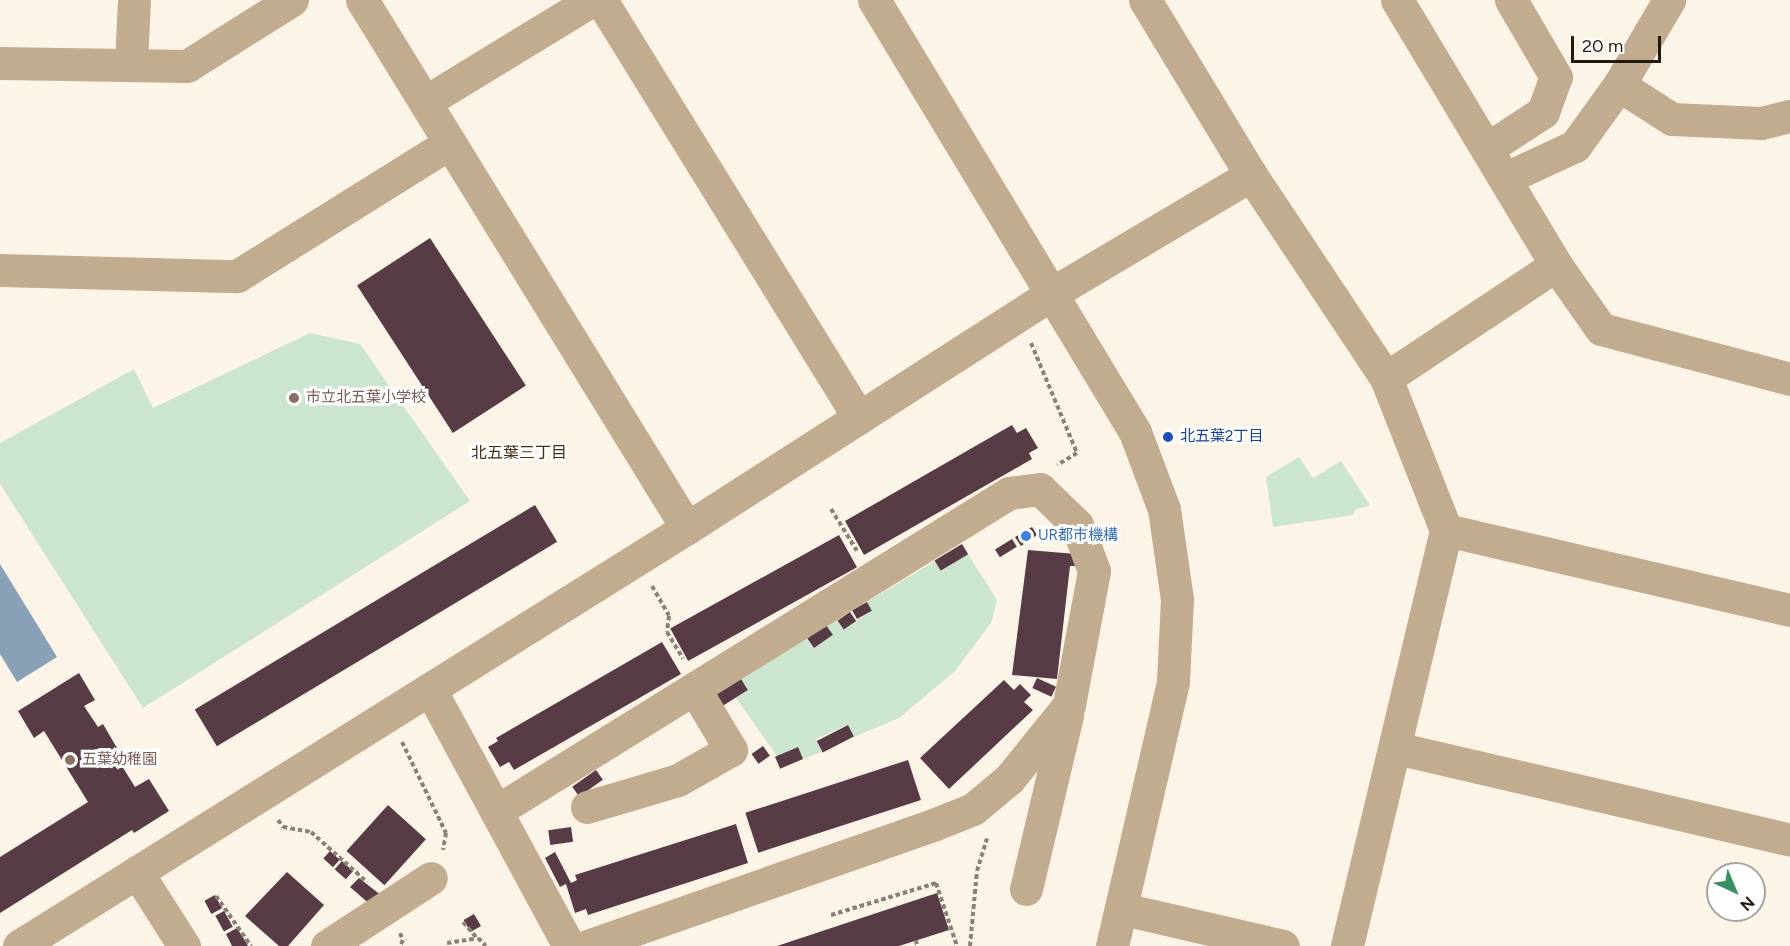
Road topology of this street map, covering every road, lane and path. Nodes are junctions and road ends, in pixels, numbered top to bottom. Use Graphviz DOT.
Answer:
graph roads {
  1 [pos="134,0"];
  2 [pos="292,0"];
  3 [pos="363,0"];
  4 [pos="592,0"];
  5 [pos="601,0"];
  6 [pos="874,0"];
  7 [pos="1145,0"];
  8 [pos="1397,0"];
  9 [pos="1511,0"];
  10 [pos="1669,0"];
  11 [pos="0,63"];
  12 [pos="132,63"];
  13 [pos="1619,85"];
  14 [pos="425,102"];
  15 [pos="1790,116"];
  16 [pos="450,142"];
  17 [pos="1488,148"];
  18 [pos="1251,175"];
  19 [pos="1506,178"];
  20 [pos="1556,265"];
  21 [pos="0,270"];
  22 [pos="1054,292"];
  23 [pos="1029,338"];
  24 [pos="1386,378"];
  25 [pos="1790,379"];
  26 [pos="859,418"];
  27 [pos="1051,469"];
  28 [pos="831,509"];
  29 [pos="687,528"];
  30 [pos="1446,530"];
  31 [pos="872,578"];
  32 [pos="657,594"];
  33 [pos="1790,610"];
  34 [pos="696,687"];
  35 [pos="430,688"];
  36 [pos="1069,705"];
  37 [pos="1396,748"];
  38 [pos="408,752"];
  39 [pos="1001,785"];
  40 [pos="588,807"];
  41 [pos="498,810"];
  42 [pos="283,827"];
  43 [pos="1790,840"];
  44 [pos="137,872"];
  45 [pos="431,879"];
  46 [pos="1026,889"];
  47 [pos="216,896"];
  48 [pos="394,903"];
  49 [pos="1123,909"];
  50 [pos="831,915"];
  51 [pos="463,922"];
  52 [pos="478,938"];
  53 [pos="916,940"];
  54 [pos="447,943"];
  55 [pos="19,946"];
  56 [pos="184,946"];
  57 [pos="251,946"];
  58 [pos="327,946"];
  59 [pos="486,946"];
  60 [pos="569,946"];
  61 [pos="587,946"];
  62 [pos="917,946"];
  63 [pos="957,946"];
  64 [pos="970,946"];
  65 [pos="1112,946"];
  66 [pos="1283,946"];
  67 [pos="1347,946"];
  1 -- 12 [label="street"];
  2 -- 12 [label="street"];
  3 -- 14 [label="street"];
  4 -- 14 [label="street"];
  5 -- 26 [label="street"];
  6 -- 22 [label="street"];
  7 -- 18 [label="street"];
  8 -- 17 [label="street"];
  9 -- 17 [label="street"];
  10 -- 13 [label="street"];
  11 -- 12 [label="street"];
  13 -- 15 [label="street"];
  13 -- 19 [label="street"];
  14 -- 16 [label="street"];
  16 -- 21 [label="street"];
  16 -- 29 [label="street"];
  17 -- 19 [label="street"];
  18 -- 22 [label="street"];
  18 -- 24 [label="street"];
  19 -- 20 [label="street"];
  20 -- 24 [label="street"];
  20 -- 25 [label="street"];
  22 -- 26 [label="street"];
  22 -- 49 [label="street"];
  23 -- 27 [label="path"];
  24 -- 30 [label="street"];
  26 -- 29 [label="street"];
  28 -- 31 [label="path"];
  29 -- 35 [label="street"];
  30 -- 33 [label="street"];
  30 -- 37 [label="street"];
  31 -- 34 [label="street"];
  31 -- 36 [label="street"];
  32 -- 34 [label="path"];
  34 -- 40 [label="street"];
  34 -- 41 [label="street"];
  35 -- 41 [label="street"];
  35 -- 44 [label="street"];
  36 -- 39 [label="street"];
  36 -- 46 [label="street"];
  37 -- 43 [label="street"];
  37 -- 67 [label="street"];
  38 -- 45 [label="path"];
  39 -- 61 [label="street"];
  39 -- 64 [label="path"];
  41 -- 60 [label="street"];
  42 -- 48 [label="path"];
  44 -- 55 [label="street"];
  44 -- 56 [label="street"];
  45 -- 48 [label="street"];
  47 -- 57 [label="path"];
  48 -- 58 [label="street"];
  49 -- 65 [label="street"];
  49 -- 66 [label="street"];
  50 -- 63 [label="path"];
  51 -- 52 [label="path"];
  52 -- 54 [label="path"];
  52 -- 59 [label="path"];
  53 -- 62 [label="path"];
}
